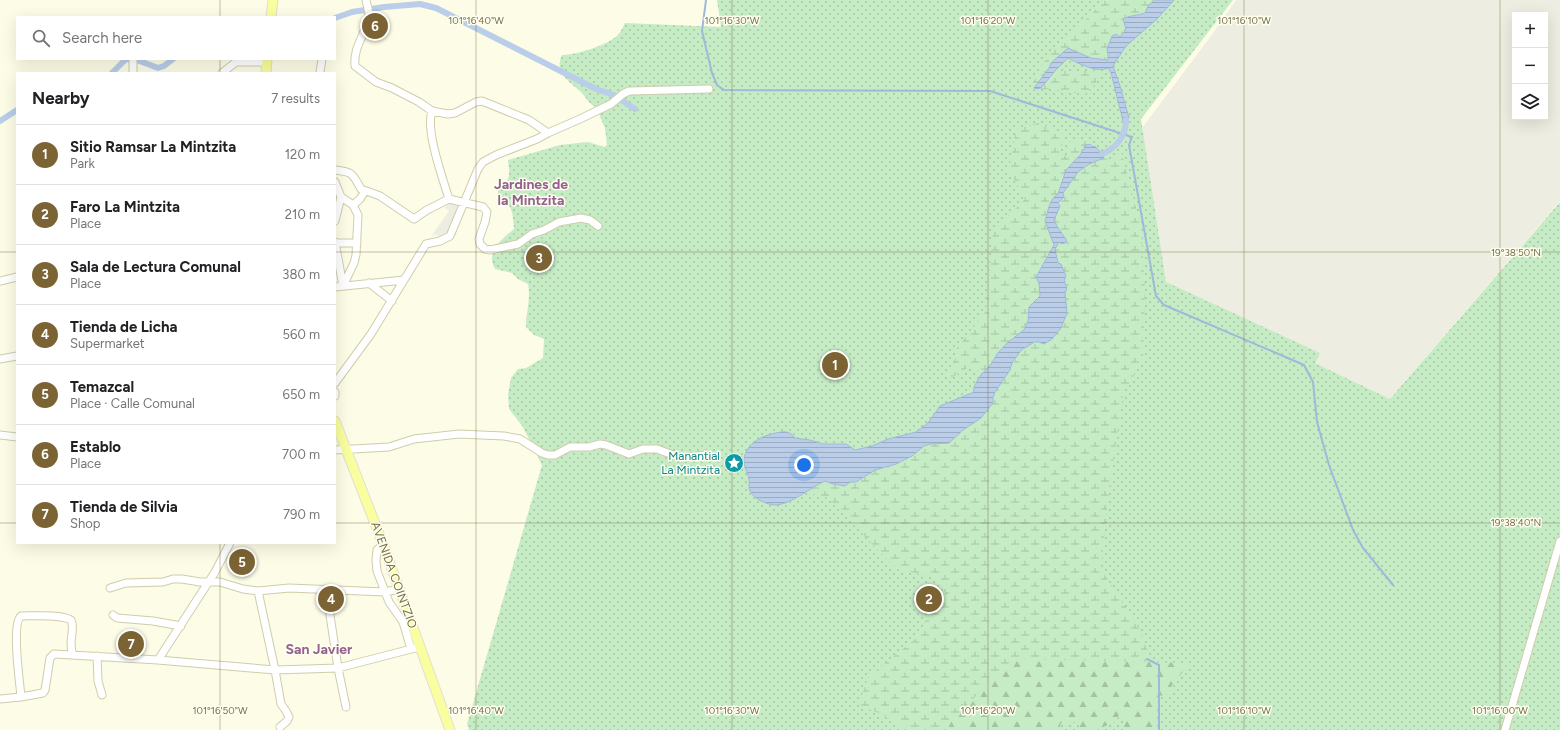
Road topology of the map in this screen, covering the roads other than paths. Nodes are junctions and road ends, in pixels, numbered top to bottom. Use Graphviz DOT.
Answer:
graph roads {
  1 [pos="273,0"];
  2 [pos="366,0"];
  3 [pos="271,16"];
  4 [pos="267,60"];
  5 [pos="322,60"];
  6 [pos="133,61"];
  7 [pos="133,72"];
  8 [pos="223,72"];
  9 [pos="266,72"];
  10 [pos="320,72"];
  11 [pos="709,89"];
  12 [pos="432,111"];
  13 [pos="548,133"];
  14 [pos="336,170"];
  15 [pos="336,184"];
  16 [pos="365,191"];
  17 [pos="341,197"];
  18 [pos="449,199"];
  19 [pos="465,203"];
  20 [pos="353,205"];
  21 [pos="336,217"];
  22 [pos="598,226"];
  23 [pos="336,242"];
  24 [pos="357,243"];
  25 [pos="336,248"];
  26 [pos="16,277"];
  27 [pos="404,280"];
  28 [pos="0,281"];
  29 [pos="369,283"];
  30 [pos="343,286"];
  31 [pos="336,287"];
  32 [pos="392,301"];
  33 [pos="16,356"];
  34 [pos="0,358"];
  35 [pos="336,382"];
  36 [pos="336,423"];
  37 [pos="0,436"];
  38 [pos="16,437"];
  39 [pos="336,450"];
  40 [pos="347,450"];
  41 [pos="706,455"];
  42 [pos="1560,541"];
  43 [pos="229,544"];
  44 [pos="383,544"];
  45 [pos="209,582"];
  46 [pos="110,588"];
  47 [pos="326,589"];
  48 [pos="400,590"];
  49 [pos="258,591"];
  50 [pos="385,592"];
  51 [pos="114,615"];
  52 [pos="181,626"];
  53 [pos="415,648"];
  54 [pos="73,655"];
  55 [pos="97,656"];
  56 [pos="158,660"];
  57 [pos="338,668"];
  58 [pos="275,670"];
  59 [pos="102,694"];
  60 [pos="21,697"];
  61 [pos="0,699"];
  62 [pos="346,707"];
  63 [pos="280,727"];
  64 [pos="450,730"];
  65 [pos="1505,730"];
  1 -- 3 [label="main road"];
  2 -- 12 [label="street"];
  4 -- 8 [label="street"];
  4 -- 9 [label="main road"];
  5 -- 10 [label="street"];
  6 -- 7 [label="street"];
  11 -- 13 [label="street"];
  12 -- 13 [label="street"];
  12 -- 18 [label="street"];
  13 -- 19 [label="street"];
  14 -- 16 [label="street"];
  15 -- 17 [label="street"];
  16 -- 18 [label="street"];
  16 -- 20 [label="street"];
  17 -- 20 [label="street"];
  17 -- 21 [label="street"];
  18 -- 19 [label="street"];
  19 -- 22 [label="street"];
  19 -- 27 [label="street"];
  20 -- 24 [label="street"];
  23 -- 24 [label="street"];
  24 -- 30 [label="street"];
  25 -- 30 [label="street"];
  26 -- 28 [label="street"];
  27 -- 29 [label="street"];
  27 -- 32 [label="street"];
  29 -- 30 [label="street"];
  29 -- 32 [label="street"];
  30 -- 31 [label="street"];
  32 -- 35 [label="street"];
  33 -- 34 [label="street"];
  36 -- 40 [label="main road, AVENIDA COINTZIO"];
  37 -- 38 [label="street"];
  39 -- 40 [label="street"];
  40 -- 41 [label="street"];
  40 -- 44 [label="main road, AVENIDA COINTZIO"];
  42 -- 65 [label="street"];
  43 -- 45 [label="street"];
  44 -- 48 [label="main road, AVENIDA COINTZIO"];
  44 -- 50 [label="street"];
  45 -- 46 [label="street"];
  45 -- 49 [label="street"];
  45 -- 52 [label="street"];
  47 -- 49 [label="street"];
  47 -- 50 [label="street"];
  47 -- 57 [label="street"];
  48 -- 50 [label="street"];
  48 -- 53 [label="main road, AVENIDA COINTZIO"];
  49 -- 58 [label="street"];
  50 -- 53 [label="street"];
  51 -- 52 [label="street"];
  52 -- 56 [label="street"];
  53 -- 57 [label="street"];
  53 -- 64 [label="main road, AVENIDA COINTZIO"];
  54 -- 55 [label="street"];
  54 -- 60 [label="street"];
  54 -- 60 [label="street"];
  55 -- 56 [label="street"];
  55 -- 59 [label="street"];
  56 -- 58 [label="street"];
  57 -- 58 [label="street"];
  57 -- 62 [label="street"];
  58 -- 63 [label="street"];
  60 -- 61 [label="street"];
}
